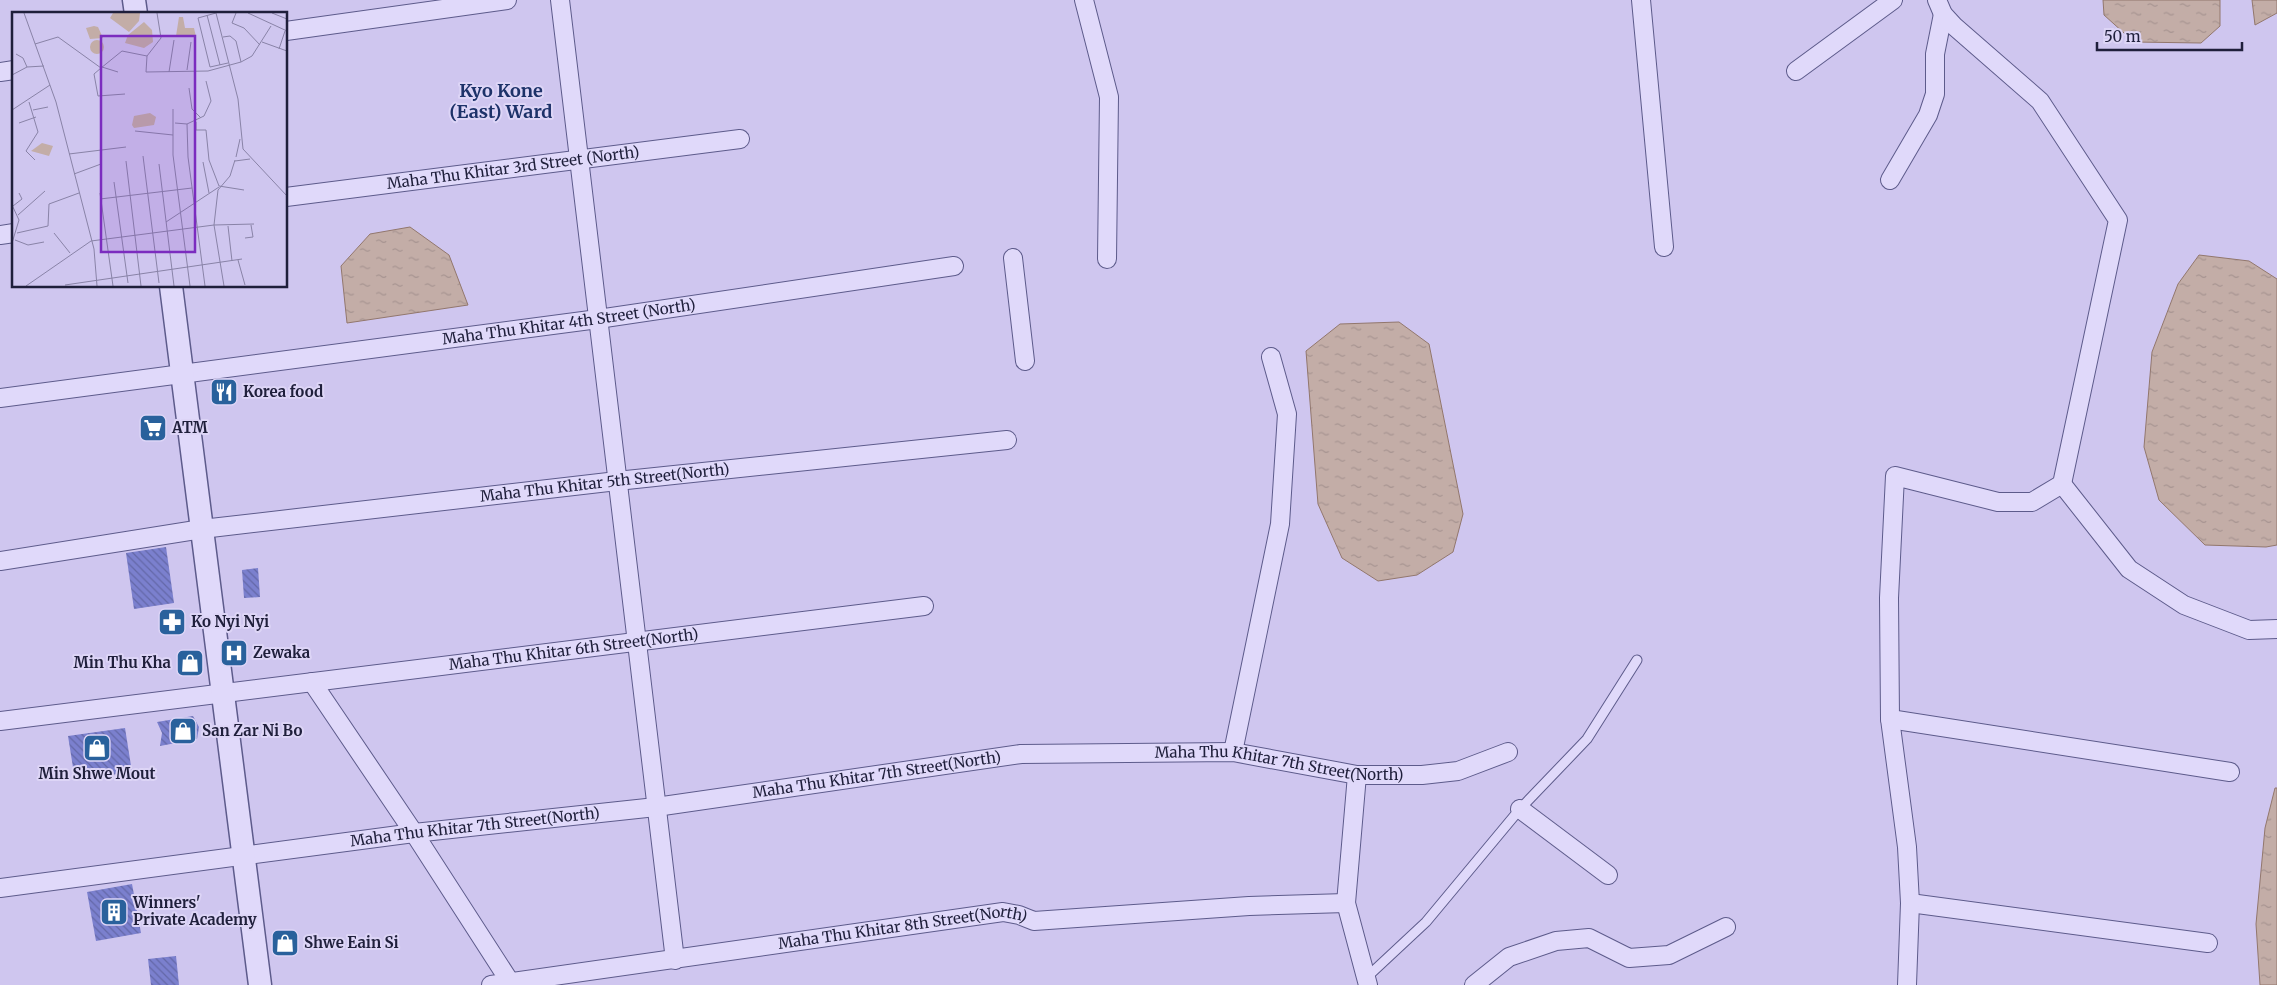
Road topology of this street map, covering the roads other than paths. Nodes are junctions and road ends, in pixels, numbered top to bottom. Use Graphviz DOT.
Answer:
graph roads {
  1 [pos="507,0"];
  2 [pos="560,0"];
  3 [pos="1084,0"];
  4 [pos="1641,0"];
  5 [pos="1893,0"];
  6 [pos="1940,7"];
  7 [pos="288,32"];
  8 [pos="1796,71"];
  9 [pos="740,139"];
  10 [pos="579,160"];
  11 [pos="1890,180"];
  12 [pos="288,197"];
  13 [pos="1664,247"];
  14 [pos="1013,258"];
  15 [pos="1107,260"];
  16 [pos="954,266"];
  17 [pos="171,288"];
  18 [pos="598,319"];
  19 [pos="1271,357"];
  20 [pos="1025,360"];
  21 [pos="182,373"];
  22 [pos="0,398"];
  23 [pos="1007,440"];
  24 [pos="617,481"];
  25 [pos="2062,484"];
  26 [pos="202,530"];
  27 [pos="0,561"];
  28 [pos="924,606"];
  29 [pos="2277,629"];
  30 [pos="637,642"];
  31 [pos="1636,660"];
  32 [pos="312,682"];
  33 [pos="223,694"];
  34 [pos="1890,719"];
  35 [pos="0,721"];
  36 [pos="1233,752"];
  37 [pos="1508,752"];
  38 [pos="2230,772"];
  39 [pos="1357,776"];
  40 [pos="656,807"];
  41 [pos="1520,809"];
  42 [pos="414,833"];
  43 [pos="242,854"];
  44 [pos="1608,875"];
  45 [pos="0,888"];
  46 [pos="1346,903"];
  47 [pos="1910,903"];
  48 [pos="1726,927"];
  49 [pos="2208,944"];
  50 [pos="675,960"];
  51 [pos="1367,981"];
  52 [pos="511,984"];
  53 [pos="260,985"];
  54 [pos="491,985"];
  55 [pos="1474,985"];
  56 [pos="1907,985"];
  1 -- 7 [label="street"];
  2 -- 10 [label="street"];
  3 -- 15 [label="street"];
  4 -- 13 [label="street"];
  5 -- 8 [label="street"];
  6 -- 11 [label="street"];
  6 -- 25 [label="street"];
  9 -- 10 [label="street, Maha Thu Khitar 3rd Street (North)"];
  10 -- 12 [label="street, Maha Thu Khitar 3rd Street (North)"];
  10 -- 18 [label="street"];
  14 -- 20 [label="street"];
  16 -- 18 [label="street, Maha Thu Khitar 4th Street (North)"];
  17 -- 21 [label="street"];
  18 -- 21 [label="street, Maha Thu Khitar 4th Street (North)"];
  18 -- 24 [label="street"];
  19 -- 36 [label="street"];
  21 -- 22 [label="street, Maha Thu Khitar 4th Street (North)"];
  21 -- 26 [label="street"];
  23 -- 24 [label="street, Maha Thu Khitar 5th Street(North)"];
  24 -- 26 [label="street, Maha Thu Khitar 5th Street(North)"];
  24 -- 30 [label="street"];
  25 -- 29 [label="street"];
  25 -- 34 [label="street"];
  26 -- 27 [label="street, Maha Thu Khitar 5th Street(North)"];
  26 -- 33 [label="street"];
  28 -- 30 [label="street, Maha Thu Khitar 6th Street(North)"];
  30 -- 32 [label="street, Maha Thu Khitar 6th Street(North)"];
  30 -- 40 [label="street"];
  31 -- 41 [label="lane"];
  32 -- 33 [label="street, Maha Thu Khitar 6th Street(North)"];
  32 -- 42 [label="street"];
  33 -- 35 [label="street, Maha Thu Khitar 6th Street(North)"];
  33 -- 43 [label="street"];
  34 -- 38 [label="street"];
  34 -- 47 [label="street"];
  36 -- 39 [label="street, Maha Thu Khitar 7th Street(North)"];
  36 -- 40 [label="street, Maha Thu Khitar 7th Street(North)"];
  37 -- 39 [label="street, Maha Thu Khitar 7th Street(North)"];
  39 -- 46 [label="street"];
  40 -- 42 [label="street, Maha Thu Khitar 7th Street(North)"];
  40 -- 50 [label="street"];
  41 -- 44 [label="street"];
  41 -- 51 [label="lane"];
  42 -- 43 [label="street, Maha Thu Khitar 7th Street(North)"];
  42 -- 52 [label="street"];
  43 -- 45 [label="street, Maha Thu Khitar 7th Street(North)"];
  43 -- 53 [label="street"];
  46 -- 50 [label="street, Maha Thu Khitar 8th Street(North)"];
  46 -- 51 [label="street"];
  47 -- 49 [label="street"];
  47 -- 56 [label="street"];
  48 -- 55 [label="street"];
  50 -- 52 [label="street, Maha Thu Khitar 8th Street(North)"];
  52 -- 54 [label="street, Maha Thu Khitar 8th Street(North)"];
}
